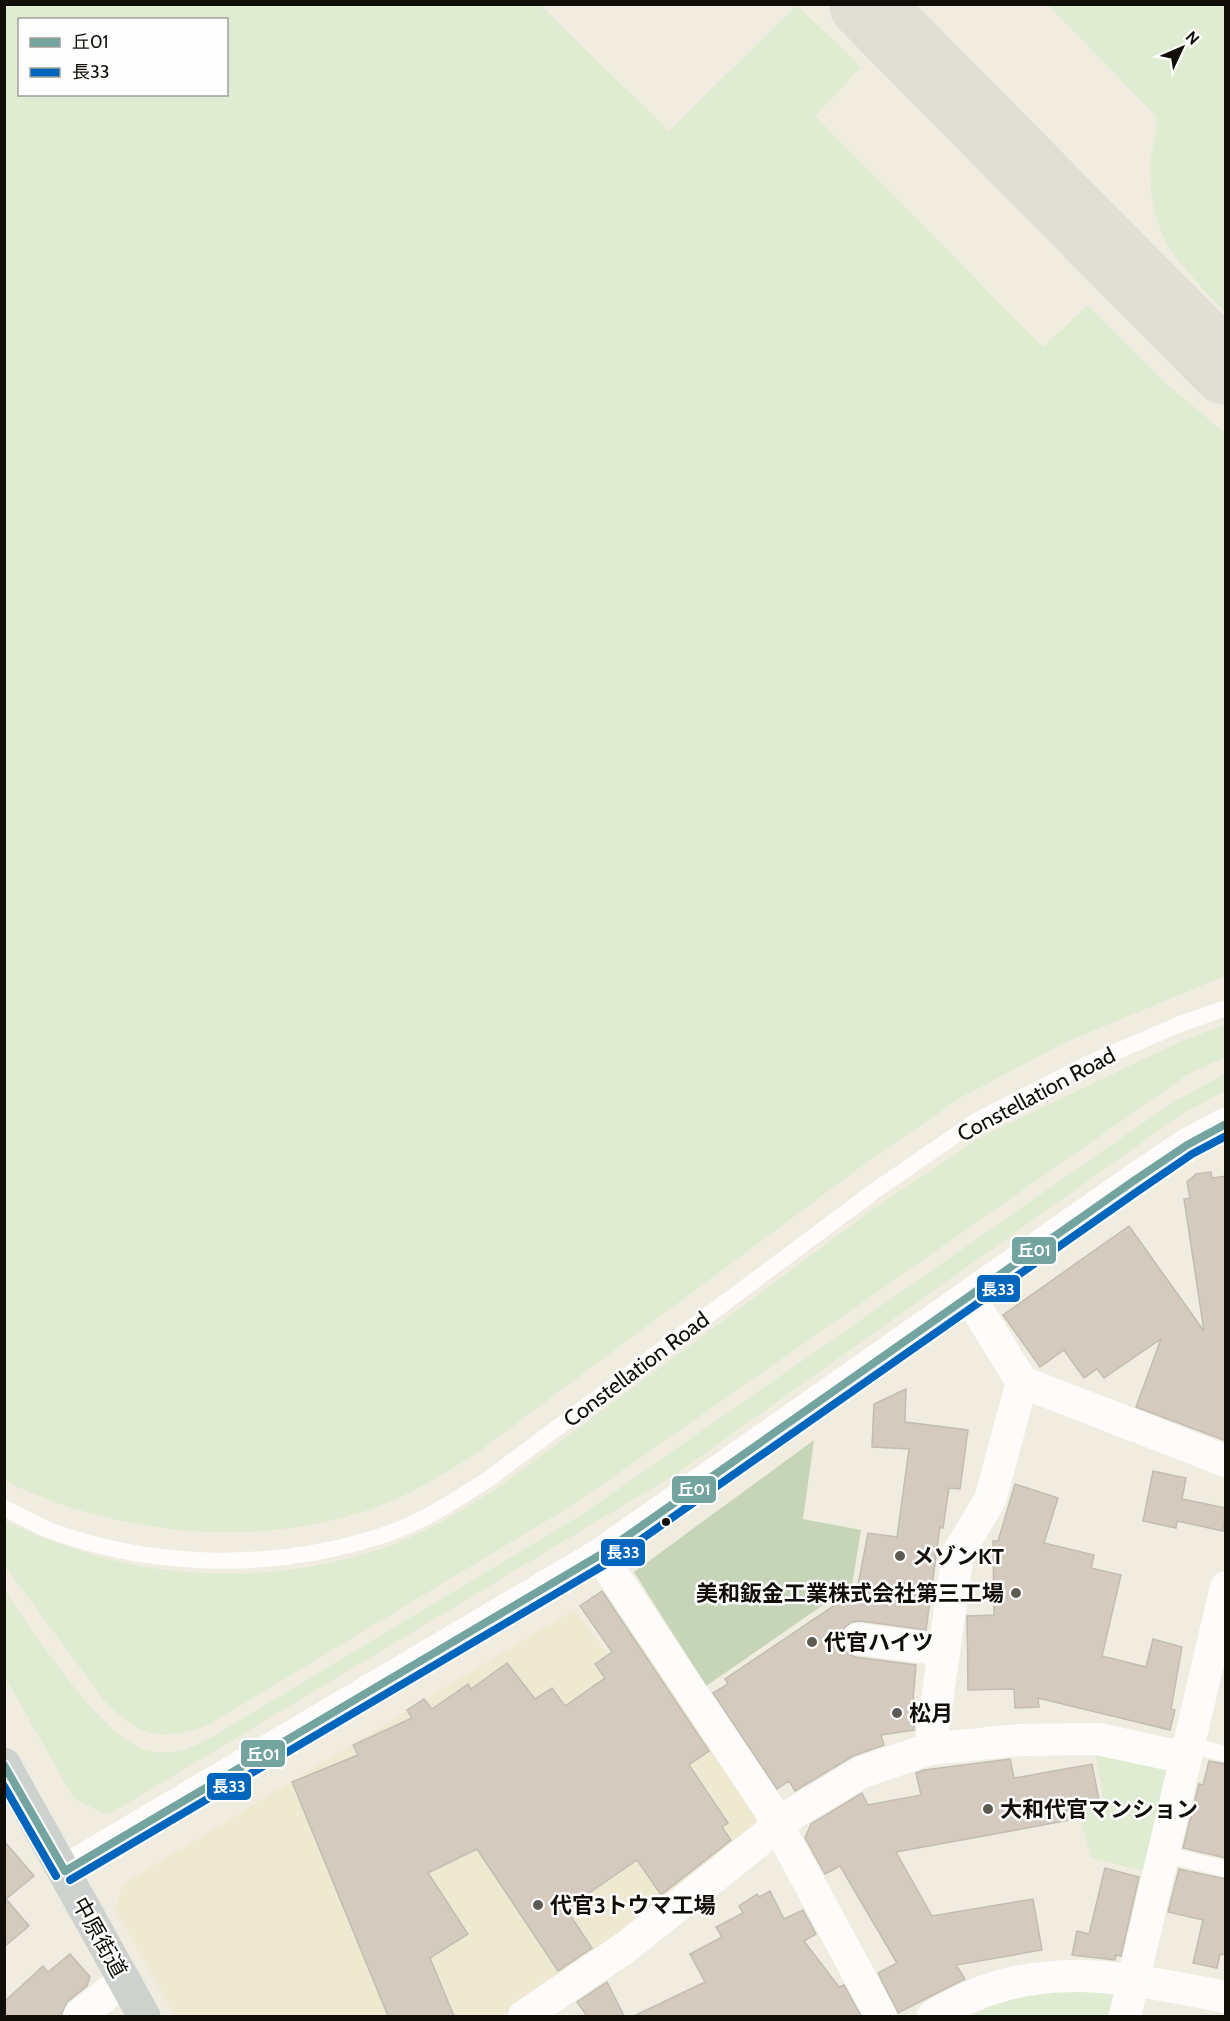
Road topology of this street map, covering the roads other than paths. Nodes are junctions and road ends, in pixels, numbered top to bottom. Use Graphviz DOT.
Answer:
graph roads {
  1 [pos="1226,1008"];
  2 [pos="1226,1124"];
  3 [pos="969,1296"];
  4 [pos="1022,1382"];
  5 [pos="1226,1461"];
  6 [pos="4,1508"];
  7 [pos="600,1555"];
  8 [pos="1226,1587"];
  9 [pos="858,1639"];
  10 [pos="1219,1642"];
  11 [pos="944,1650"];
  12 [pos="930,1749"];
  13 [pos="1187,1751"];
  14 [pos="1226,1754"];
  15 [pos="4,1764"];
  16 [pos="779,1826"];
  17 [pos="1163,1854"];
  18 [pos="1226,1869"];
  19 [pos="65,1871"];
  20 [pos="1134,1979"];
  21 [pos="123,1981"];
  22 [pos="1226,1997"];
  23 [pos="79,2016"];
  24 [pos="144,2016"];
  25 [pos="524,2016"];
  26 [pos="881,2016"];
  27 [pos="933,2016"];
  28 [pos="1125,2016"];
  1 -- 6 [label="lane, Constellation Road"];
  2 -- 3 [label="street"];
  3 -- 4 [label="street"];
  3 -- 7 [label="street"];
  4 -- 5 [label="street"];
  4 -- 11 [label="street"];
  7 -- 16 [label="street"];
  7 -- 19 [label="street"];
  8 -- 10 [label="street"];
  9 -- 11 [label="street"];
  10 -- 13 [label="street"];
  11 -- 12 [label="street"];
  12 -- 13 [label="street"];
  12 -- 16 [label="street"];
  13 -- 14 [label="lane"];
  13 -- 17 [label="street"];
  15 -- 19 [label="main road, 中原街道"];
  16 -- 25 [label="street"];
  16 -- 26 [label="street"];
  17 -- 18 [label="lane"];
  17 -- 20 [label="street"];
  19 -- 21 [label="main road, 中原街道"];
  20 -- 22 [label="street"];
  20 -- 27 [label="street"];
  20 -- 28 [label="street"];
  21 -- 23 [label="street"];
  21 -- 24 [label="main road, 中原街道"];
}
